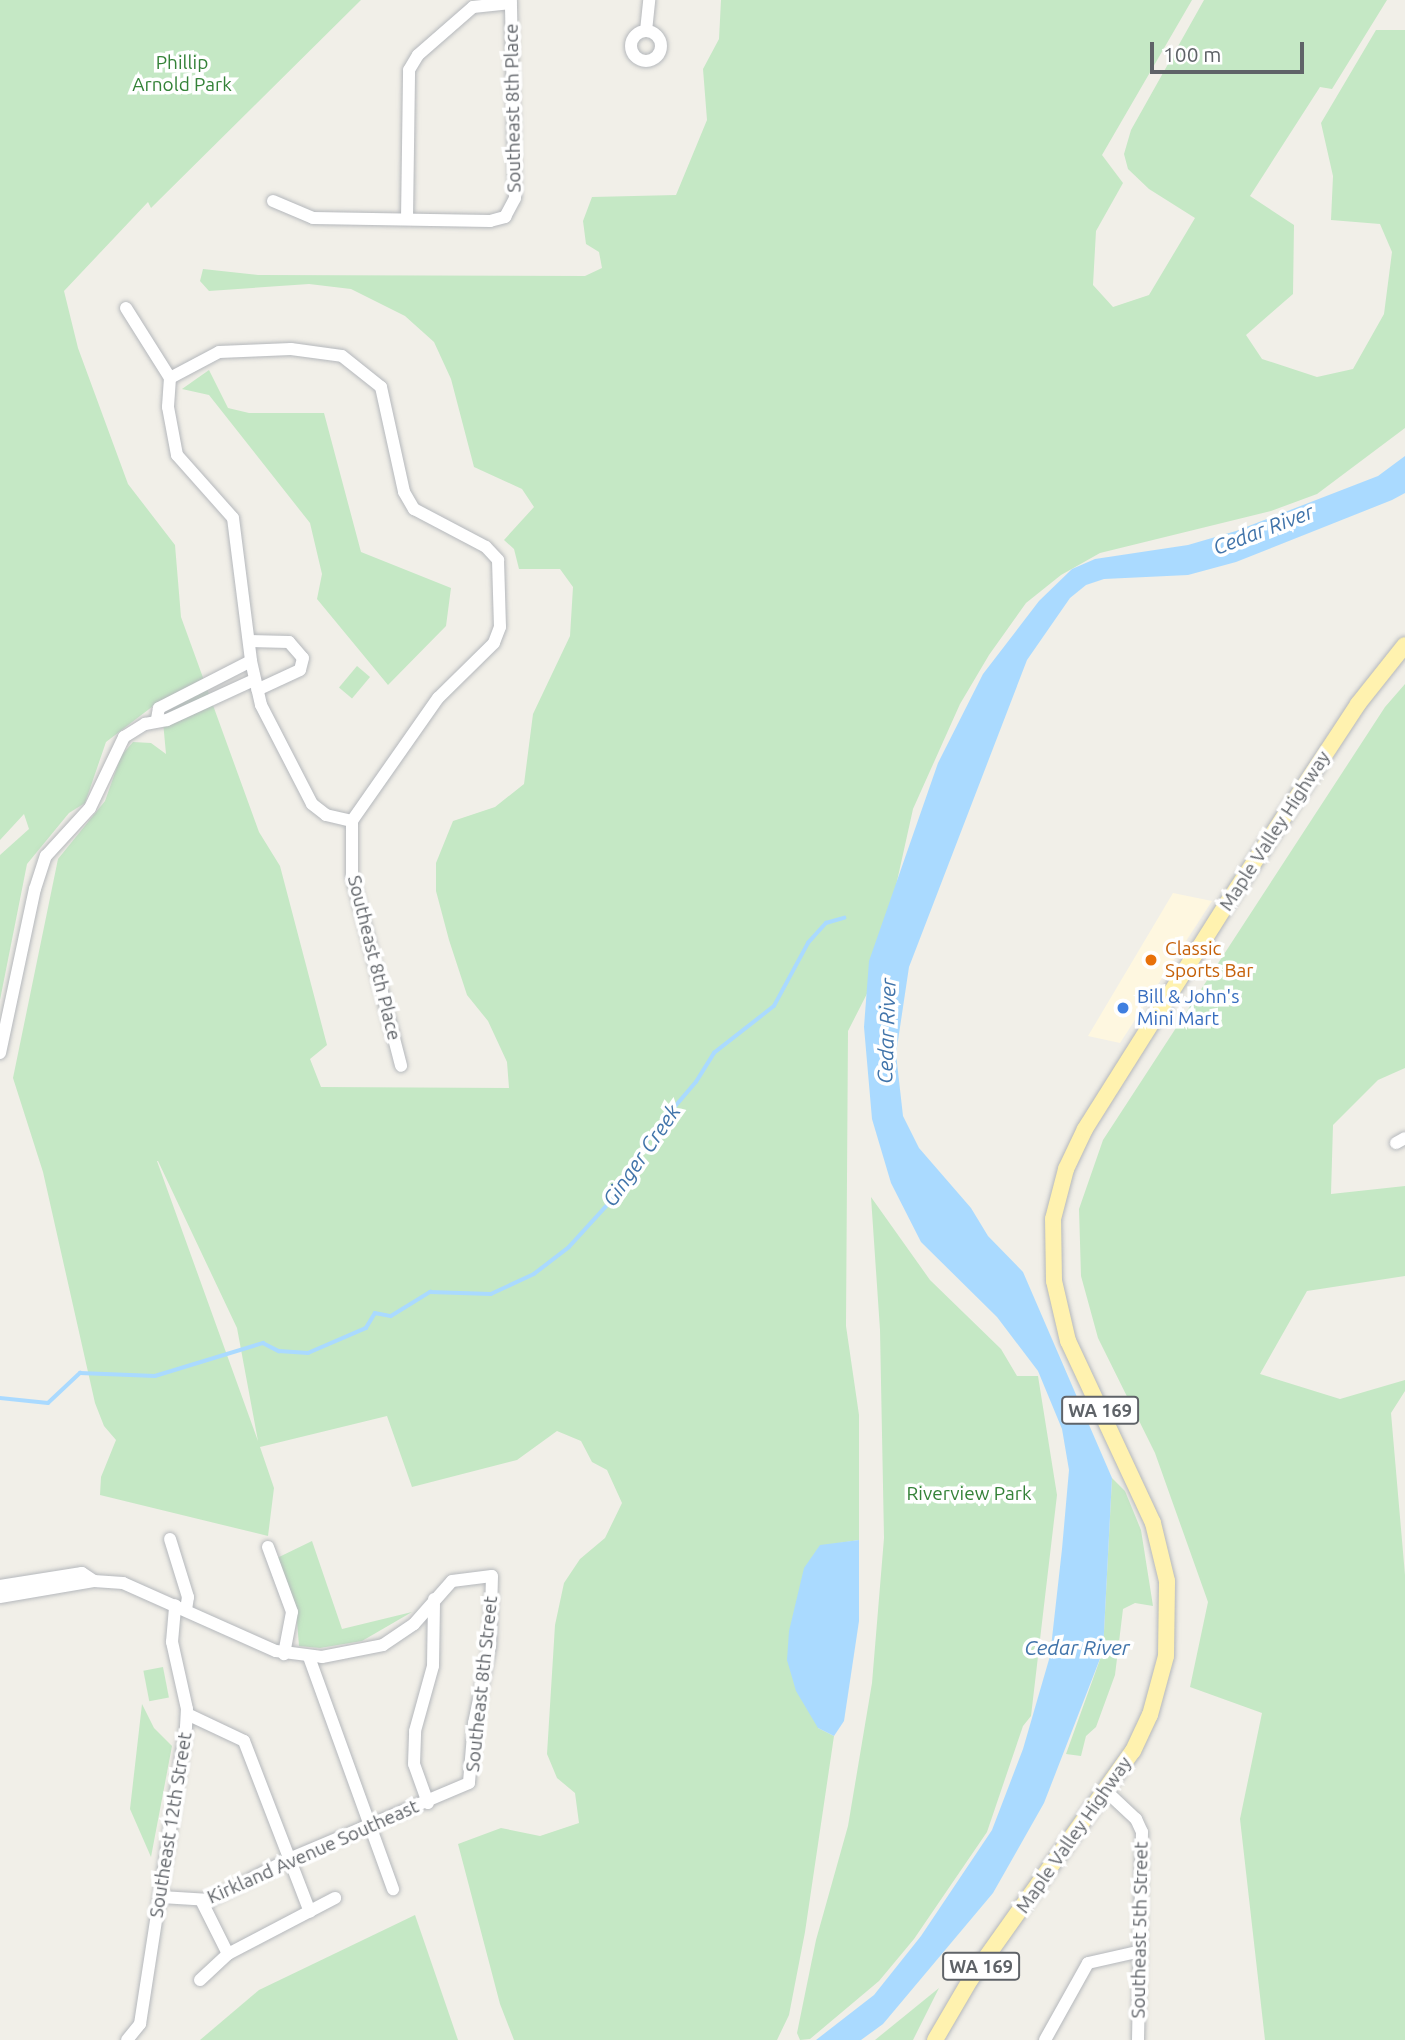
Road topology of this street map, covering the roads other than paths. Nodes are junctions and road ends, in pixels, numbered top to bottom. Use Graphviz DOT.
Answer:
graph roads {
  1 [pos="649,0"];
  2 [pos="511,1"];
  3 [pos="646,31"];
  4 [pos="273,201"];
  5 [pos="407,219"];
  6 [pos="126,308"];
  7 [pos="170,378"];
  8 [pos="249,641"];
  9 [pos="1405,645"];
  10 [pos="251,661"];
  11 [pos="255,685"];
  12 [pos="157,719"];
  13 [pos="352,821"];
  14 [pos="0,1053"];
  15 [pos="401,1066"];
  16 [pos="170,1539"];
  17 [pos="268,1547"];
  18 [pos="94,1581"];
  19 [pos="0,1586"];
  20 [pos="0,1597"];
  21 [pos="434,1599"];
  22 [pos="181,1608"];
  23 [pos="284,1654"];
  24 [pos="309,1657"];
  25 [pos="187,1714"];
  26 [pos="463,1788"];
  27 [pos="1107,1792"];
  28 [pos="428,1803"];
  29 [pos="370,1826"];
  30 [pos="289,1859"];
  31 [pos="393,1889"];
  32 [pos="160,1897"];
  33 [pos="335,1898"];
  34 [pos="202,1902"];
  35 [pos="310,1912"];
  36 [pos="1137,1952"];
  37 [pos="229,1954"];
  38 [pos="200,1980"];
  39 [pos="127,2040"];
  40 [pos="934,2040"];
  41 [pos="1045,2040"];
  42 [pos="1138,2040"];
  1 -- 3 [label="street"];
  2 -- 5 [label="street"];
  2 -- 5 [label="street, Southeast 8th Place"];
  4 -- 5 [label="street"];
  6 -- 7 [label="street"];
  7 -- 8 [label="street"];
  7 -- 13 [label="street"];
  8 -- 10 [label="street"];
  8 -- 11 [label="street"];
  9 -- 27 [label="main road, Maple Valley Highway / WA 169"];
  10 -- 11 [label="street"];
  10 -- 12 [label="street"];
  11 -- 12 [label="street"];
  11 -- 13 [label="street"];
  12 -- 14 [label="street"];
  13 -- 15 [label="street, Southeast 8th Place"];
  16 -- 22 [label="street, Southeast 12th Street"];
  17 -- 23 [label="street"];
  18 -- 19 [label="street"];
  18 -- 20 [label="street"];
  18 -- 22 [label="street"];
  21 -- 24 [label="street"];
  21 -- 26 [label="street, Southeast 8th Street"];
  21 -- 28 [label="street"];
  22 -- 23 [label="street"];
  22 -- 25 [label="street, Southeast 12th Street"];
  23 -- 24 [label="street"];
  24 -- 29 [label="street"];
  25 -- 30 [label="street"];
  25 -- 32 [label="street, Southeast 12th Street"];
  26 -- 28 [label="street, Kirkland Avenue Southeast"];
  27 -- 36 [label="street, Southeast 5th Street"];
  27 -- 40 [label="main road, Maple Valley Highway / WA 169"];
  28 -- 29 [label="street, Kirkland Avenue Southeast"];
  29 -- 30 [label="street, Kirkland Avenue Southeast"];
  29 -- 31 [label="street"];
  30 -- 34 [label="street, Kirkland Avenue Southeast"];
  30 -- 35 [label="street"];
  32 -- 34 [label="street, Kirkland Avenue Southeast"];
  32 -- 39 [label="street, Southeast 12th Street"];
  33 -- 35 [label="street"];
  34 -- 37 [label="street"];
  35 -- 37 [label="street"];
  36 -- 41 [label="street"];
  36 -- 42 [label="street, Southeast 5th Street"];
  37 -- 38 [label="street"];
}
